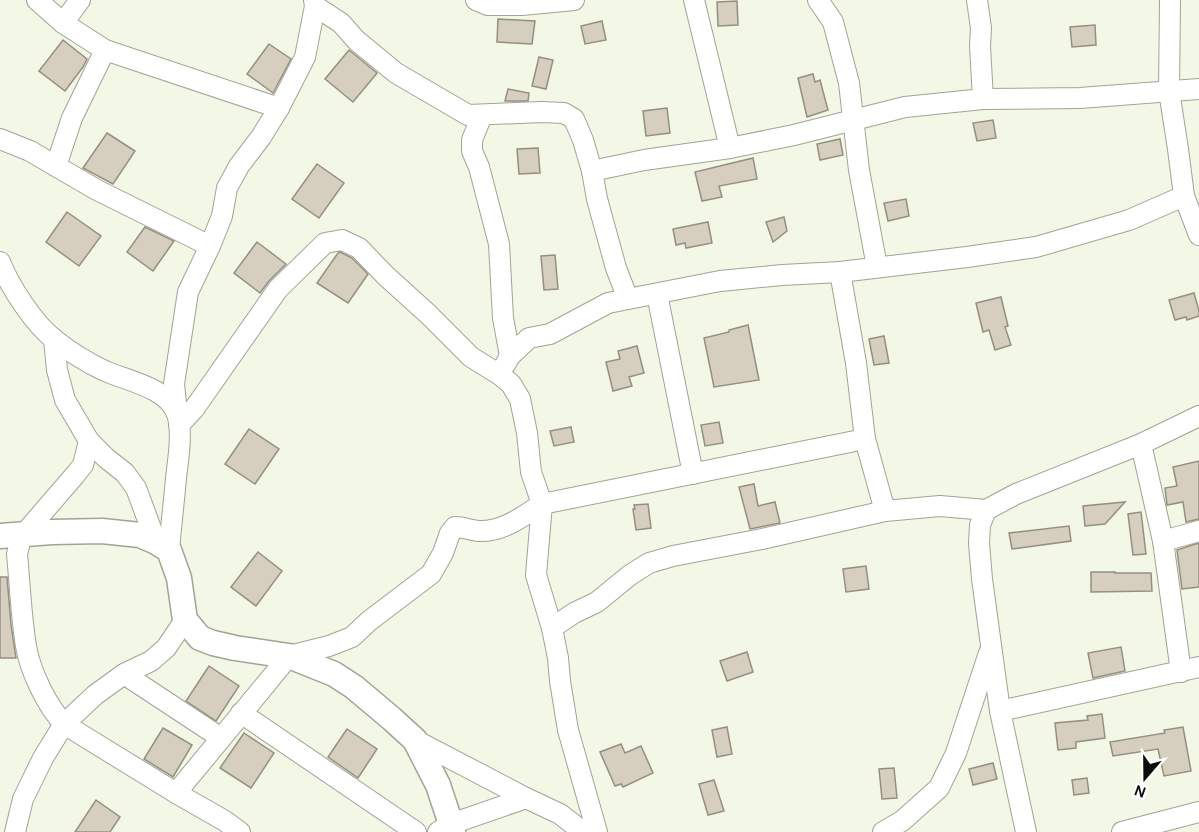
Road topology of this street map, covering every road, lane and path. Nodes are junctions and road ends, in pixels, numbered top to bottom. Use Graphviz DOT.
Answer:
graph roads {
  1 [pos="37,0"];
  2 [pos="80,0"];
  3 [pos="476,0"];
  4 [pos="574,0"];
  5 [pos="694,0"];
  6 [pos="818,0"];
  7 [pos="977,0"];
  8 [pos="1170,0"];
  9 [pos="315,3"];
  10 [pos="63,22"];
  11 [pos="105,50"];
  12 [pos="1199,89"];
  13 [pos="1169,91"];
  14 [pos="983,99"];
  15 [pos="279,108"];
  16 [pos="482,115"];
  17 [pos="853,120"];
  18 [pos="0,139"];
  19 [pos="730,148"];
  20 [pos="56,166"];
  21 [pos="592,171"];
  22 [pos="1184,196"];
  23 [pos="1199,235"];
  24 [pos="210,246"];
  25 [pos="0,262"];
  26 [pos="877,267"];
  27 [pos="840,272"];
  28 [pos="657,294"];
  29 [pos="628,299"];
  30 [pos="54,339"];
  31 [pos="510,356"];
  32 [pos="500,375"];
  33 [pos="1199,416"];
  34 [pos="178,419"];
  35 [pos="865,439"];
  36 [pos="89,441"];
  37 [pos="1140,444"];
  38 [pos="693,474"];
  39 [pos="542,504"];
  40 [pos="986,510"];
  41 [pos="885,511"];
  42 [pos="1199,531"];
  43 [pos="24,534"];
  44 [pos="0,536"];
  45 [pos="1162,541"];
  46 [pos="162,546"];
  47 [pos="185,620"];
  48 [pos="552,628"];
  49 [pos="991,647"];
  50 [pos="289,656"];
  51 [pos="1190,669"];
  52 [pos="124,674"];
  53 [pos="1000,711"];
  54 [pos="241,713"];
  55 [pos="64,724"];
  56 [pos="221,738"];
  57 [pos="415,740"];
  58 [pos="176,793"];
  59 [pos="525,798"];
  60 [pos="1199,812"];
  61 [pos="447,829"];
  62 [pos="15,832"];
  63 [pos="240,832"];
  64 [pos="416,832"];
  65 [pos="583,832"];
  66 [pos="597,832"];
  67 [pos="883,832"];
  68 [pos="1026,832"];
  69 [pos="1122,832"];
  1 -- 10 [label="street"];
  2 -- 10 [label="street"];
  3 -- 4 [label="street"];
  5 -- 19 [label="street"];
  6 -- 17 [label="street"];
  7 -- 14 [label="street"];
  8 -- 13 [label="street"];
  9 -- 15 [label="street"];
  9 -- 16 [label="street"];
  10 -- 11 [label="street"];
  11 -- 15 [label="street"];
  11 -- 20 [label="street"];
  12 -- 13 [label="street"];
  13 -- 14 [label="street"];
  13 -- 22 [label="street"];
  14 -- 17 [label="street"];
  15 -- 24 [label="street"];
  16 -- 21 [label="street"];
  16 -- 31 [label="street"];
  17 -- 19 [label="street"];
  17 -- 26 [label="street"];
  18 -- 20 [label="street"];
  19 -- 21 [label="street"];
  20 -- 24 [label="street"];
  21 -- 29 [label="street"];
  22 -- 23 [label="street"];
  22 -- 26 [label="street"];
  24 -- 34 [label="street"];
  25 -- 30 [label="street"];
  26 -- 27 [label="street"];
  27 -- 28 [label="street"];
  27 -- 35 [label="street"];
  28 -- 29 [label="street"];
  28 -- 38 [label="street"];
  29 -- 31 [label="street"];
  30 -- 34 [label="street"];
  30 -- 36 [label="street"];
  31 -- 32 [label="street"];
  32 -- 34 [label="street"];
  32 -- 39 [label="street"];
  33 -- 37 [label="street"];
  34 -- 46 [label="street"];
  35 -- 38 [label="street"];
  35 -- 41 [label="street"];
  36 -- 43 [label="street"];
  36 -- 46 [label="street"];
  37 -- 40 [label="street"];
  37 -- 45 [label="street"];
  38 -- 39 [label="street"];
  39 -- 48 [label="street"];
  39 -- 50 [label="street"];
  40 -- 41 [label="street"];
  40 -- 49 [label="street"];
  41 -- 48 [label="street"];
  42 -- 45 [label="street"];
  43 -- 44 [label="street"];
  43 -- 46 [label="street"];
  43 -- 55 [label="street"];
  45 -- 51 [label="street"];
  46 -- 47 [label="street"];
  47 -- 50 [label="street"];
  47 -- 52 [label="street"];
  48 -- 66 [label="street"];
  49 -- 53 [label="street"];
  49 -- 67 [label="street"];
  50 -- 54 [label="street"];
  50 -- 57 [label="street"];
  51 -- 53 [label="street"];
  52 -- 55 [label="street"];
  52 -- 56 [label="street"];
  53 -- 68 [label="street"];
  54 -- 56 [label="street"];
  54 -- 64 [label="street"];
  55 -- 58 [label="street"];
  55 -- 62 [label="street"];
  56 -- 58 [label="street"];
  57 -- 59 [label="street"];
  57 -- 61 [label="street"];
  58 -- 63 [label="street"];
  59 -- 61 [label="street"];
  59 -- 65 [label="street"];
  60 -- 69 [label="street"];
}
